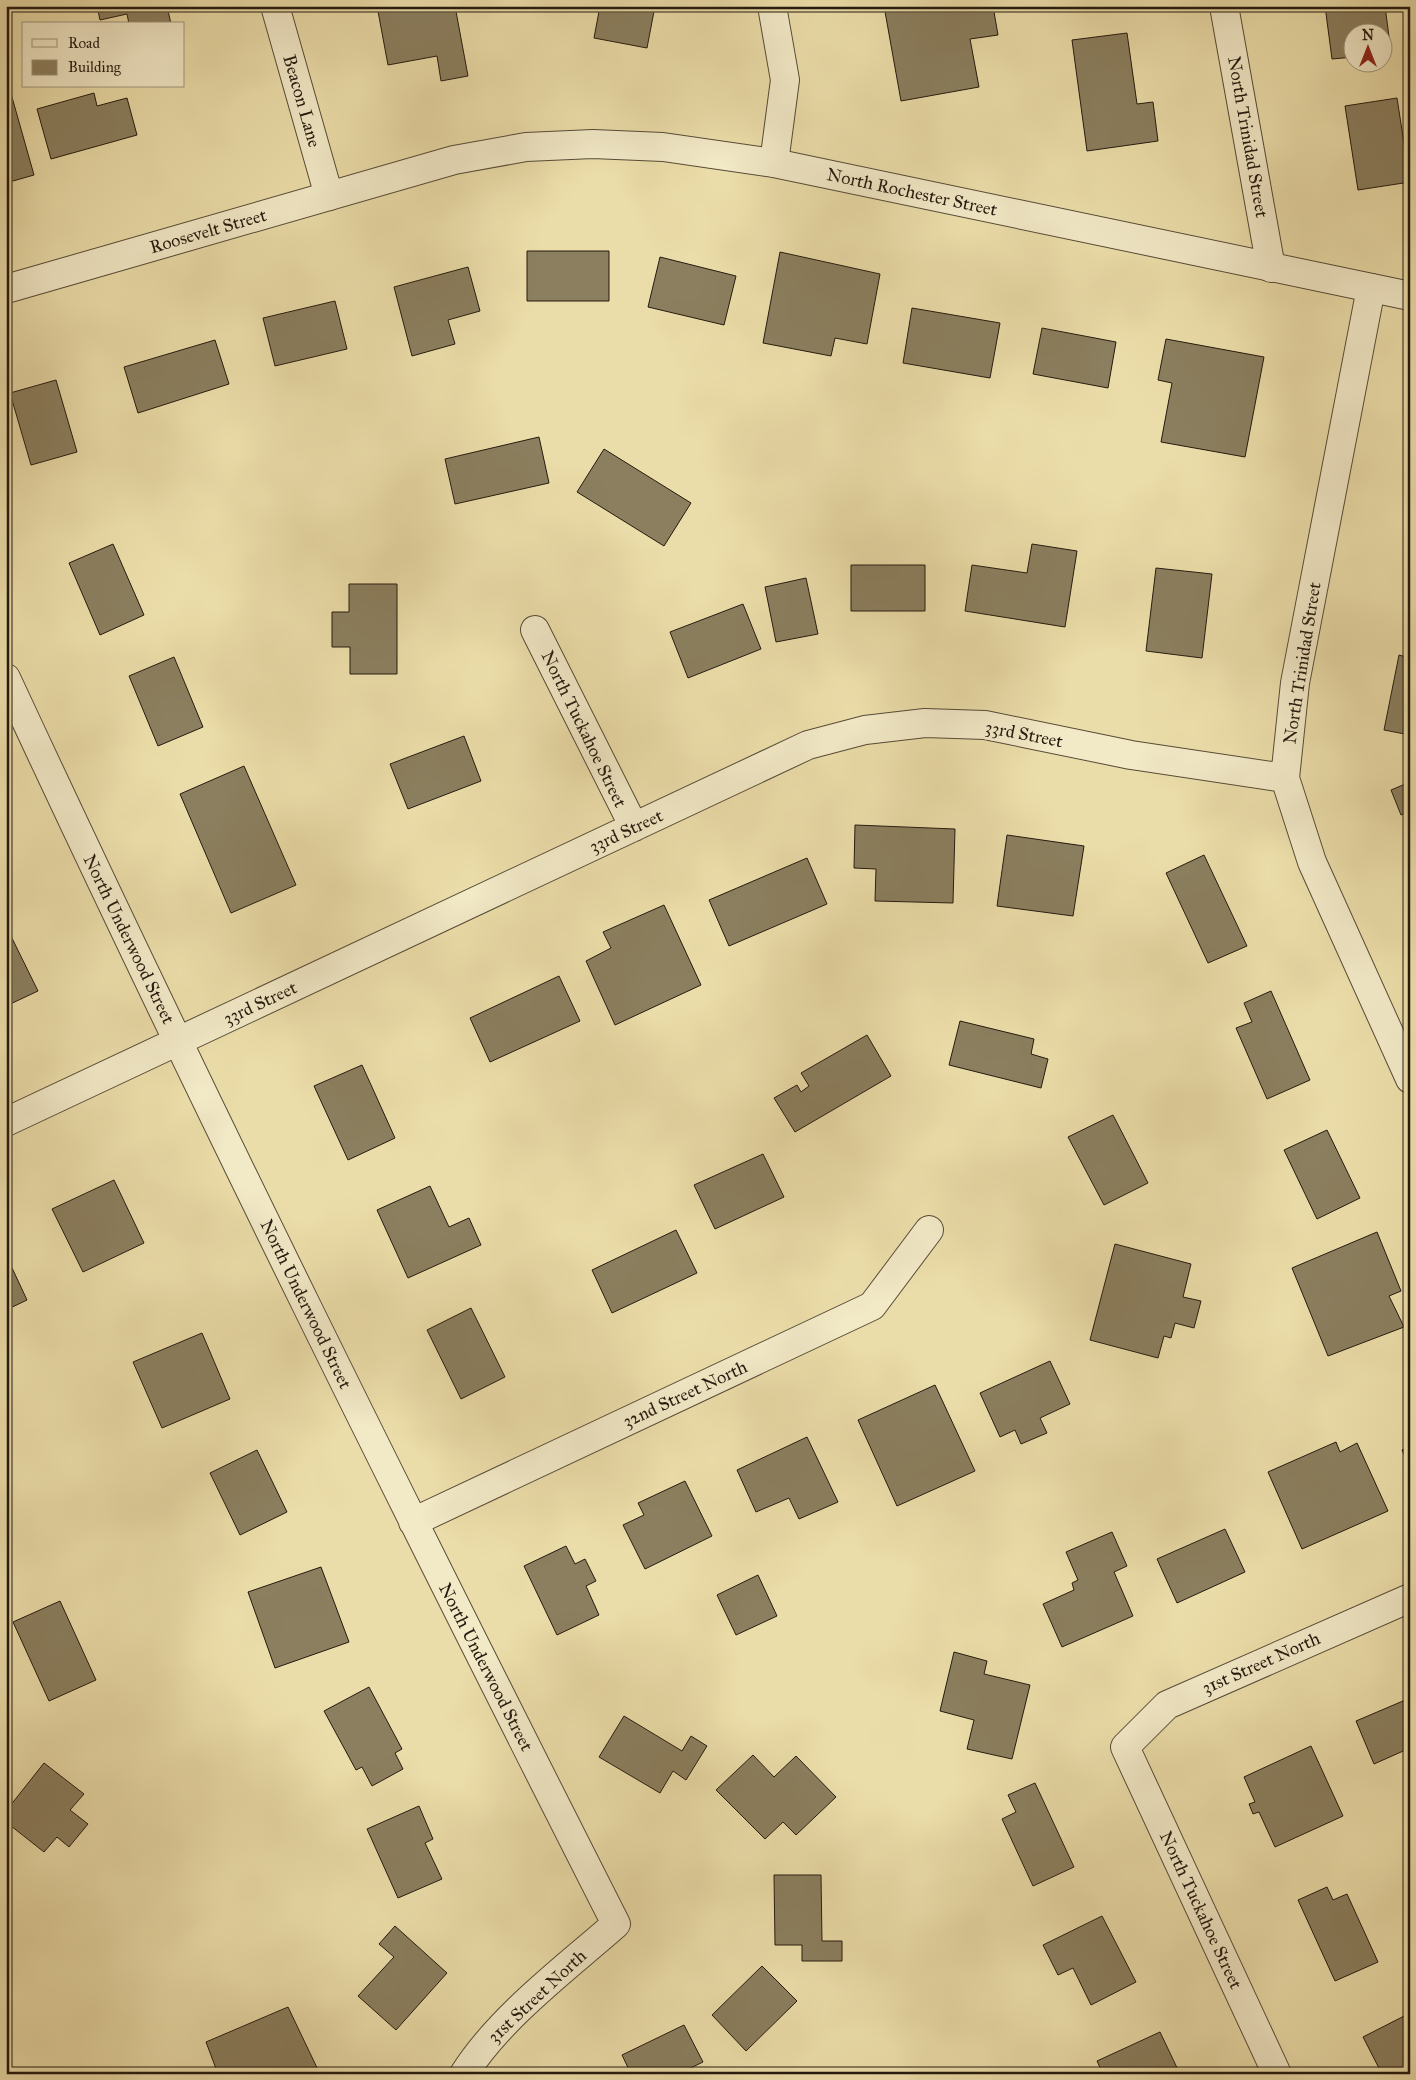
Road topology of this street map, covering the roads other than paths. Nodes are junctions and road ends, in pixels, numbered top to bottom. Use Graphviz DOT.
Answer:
graph roads {
  1 [pos="275,6"];
  2 [pos="772,6"];
  3 [pos="1224,6"];
  4 [pos="774,163"];
  5 [pos="410,172"];
  6 [pos="329,196"];
  7 [pos="1271,268"];
  8 [pos="1371,288"];
  9 [pos="6,289"];
  10 [pos="1410,296"];
  11 [pos="536,630"];
  12 [pos="6,678"];
  13 [pos="1285,778"];
  14 [pos="634,827"];
  15 [pos="178,1042"];
  16 [pos="1410,1078"];
  17 [pos="6,1122"];
  18 [pos="929,1230"];
  19 [pos="413,1522"];
  20 [pos="1410,1598"];
  21 [pos="1125,1747"];
  22 [pos="616,1924"];
  23 [pos="464,2074"];
  24 [pos="1277,2074"];
  1 -- 6 [label="street, Beacon Lane"];
  2 -- 4 [label="street"];
  3 -- 7 [label="street, North Trinidad Street"];
  4 -- 5 [label="street, North Rochester Street"];
  4 -- 7 [label="street, North Rochester Street"];
  5 -- 6 [label="street, Roosevelt Street"];
  6 -- 9 [label="street, Roosevelt Street"];
  7 -- 8 [label="street, North Rochester Street"];
  8 -- 10 [label="street, North Rochester Street"];
  8 -- 13 [label="street, North Trinidad Street"];
  11 -- 14 [label="street, North Tuckahoe Street"];
  12 -- 15 [label="street, North Underwood Street"];
  13 -- 14 [label="street, 33rd Street"];
  13 -- 16 [label="street, North Trinidad Street"];
  14 -- 15 [label="street, 33rd Street"];
  15 -- 17 [label="street, 33rd Street"];
  15 -- 19 [label="street, North Underwood Street"];
  18 -- 19 [label="street, 32nd Street North"];
  19 -- 22 [label="street, North Underwood Street"];
  20 -- 21 [label="street, 31st Street North"];
  21 -- 24 [label="street, North Tuckahoe Street"];
  22 -- 23 [label="street, 31st Street North"];
}
